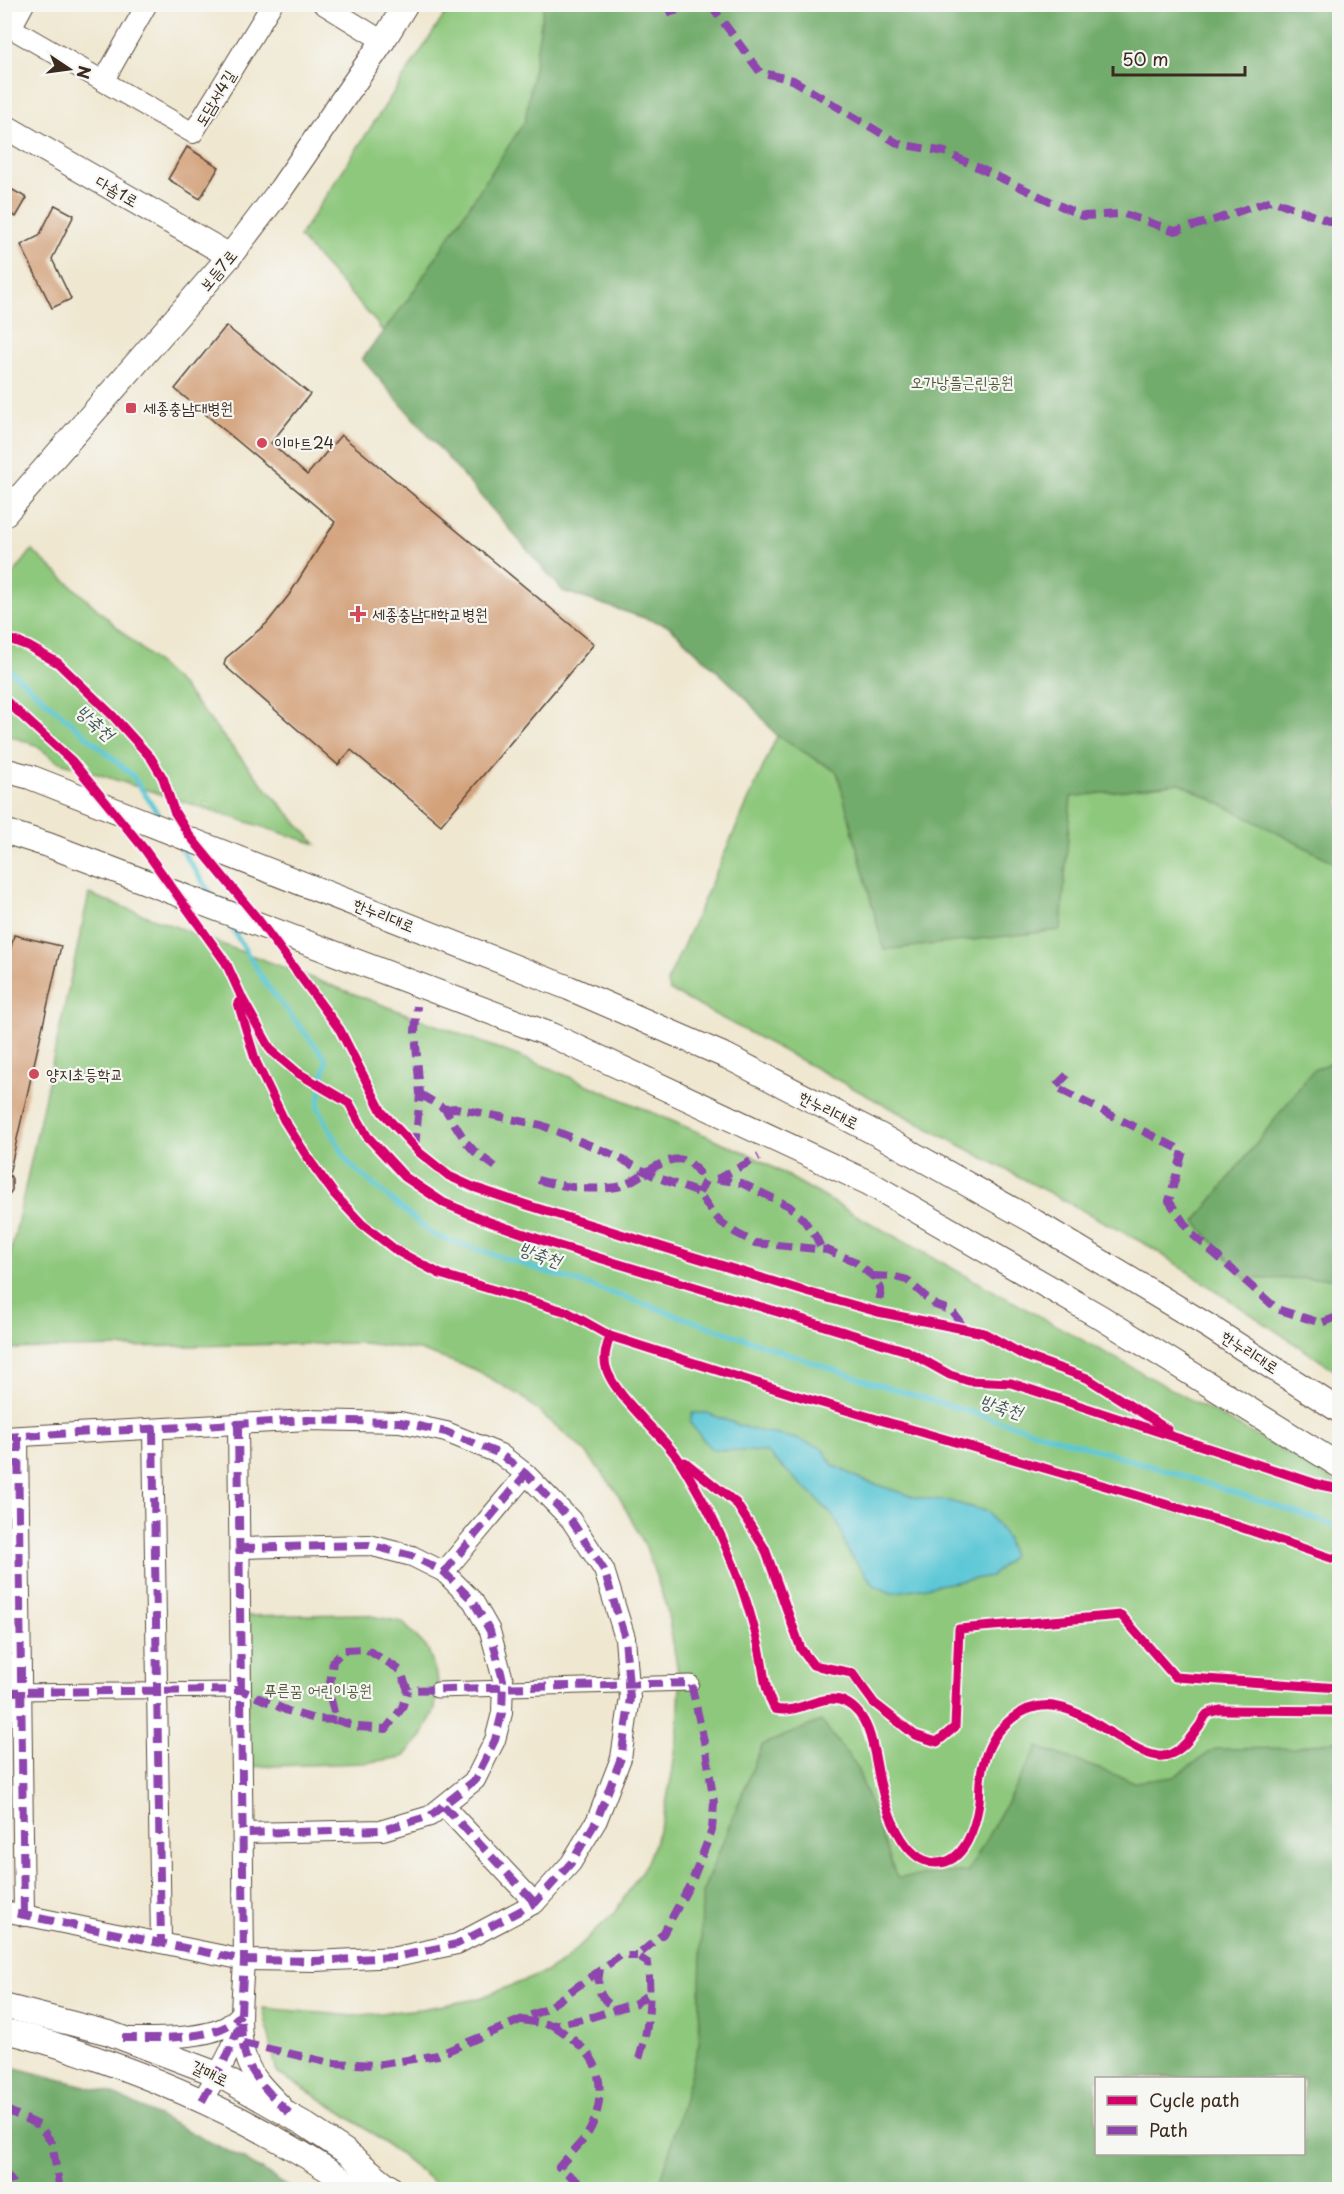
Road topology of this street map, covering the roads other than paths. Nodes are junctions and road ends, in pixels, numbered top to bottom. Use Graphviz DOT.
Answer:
graph roads {
  1 [pos="24,4"];
  2 [pos="147,4"];
  3 [pos="272,4"];
  4 [pos="323,4"];
  5 [pos="406,4"];
  6 [pos="8,26"];
  7 [pos="383,41"];
  8 [pos="104,80"];
  9 [pos="4,126"];
  10 [pos="230,256"];
  11 [pos="4,515"];
  12 [pos="4,770"];
  13 [pos="4,831"];
  14 [pos="1340,1411"];
  15 [pos="238,1424"];
  16 [pos="153,1429"];
  17 [pos="11,1437"];
  18 [pos="1340,1466"];
  19 [pos="526,1474"];
  20 [pos="240,1548"];
  21 [pos="444,1572"];
  22 [pos="691,1683"];
  23 [pos="629,1684"];
  24 [pos="503,1688"];
  25 [pos="241,1690"];
  26 [pos="437,1690"];
  27 [pos="157,1691"];
  28 [pos="13,1692"];
  29 [pos="444,1806"];
  30 [pos="243,1833"];
  31 [pos="535,1903"];
  32 [pos="4,1911"];
  33 [pos="24,1916"];
  34 [pos="161,1943"];
  35 [pos="244,1960"];
  36 [pos="4,2006"];
  37 [pos="242,2014"];
  38 [pos="4,2031"];
  39 [pos="123,2038"];
  40 [pos="217,2074"];
  41 [pos="202,2101"];
  42 [pos="293,2117"];
  43 [pos="358,2190"];
  44 [pos="393,2190"];
  1 -- 6 [label="street, 도담서4길"];
  2 -- 8 [label="street"];
  3 -- 8 [label="street, 도담서4길"];
  4 -- 7 [label="street"];
  5 -- 7 [label="street, 보듬7로"];
  6 -- 8 [label="street, 도담서4길"];
  7 -- 10 [label="street, 보듬7로"];
  9 -- 10 [label="street, 다솜1로"];
  10 -- 11 [label="street, 보듬7로"];
  12 -- 14 [label="street, 한누리대로"];
  13 -- 18 [label="street"];
  15 -- 16 [label="street"];
  15 -- 19 [label="street"];
  15 -- 20 [label="street"];
  16 -- 17 [label="street"];
  16 -- 27 [label="street"];
  17 -- 28 [label="street"];
  19 -- 21 [label="street"];
  19 -- 23 [label="street"];
  20 -- 21 [label="street"];
  20 -- 25 [label="street"];
  21 -- 24 [label="street"];
  22 -- 23 [label="street"];
  23 -- 24 [label="street"];
  23 -- 31 [label="street"];
  24 -- 26 [label="street"];
  24 -- 29 [label="street"];
  25 -- 27 [label="street"];
  25 -- 30 [label="street"];
  27 -- 28 [label="street"];
  27 -- 34 [label="street"];
  28 -- 33 [label="street"];
  29 -- 30 [label="street"];
  29 -- 31 [label="street"];
  30 -- 35 [label="street"];
  31 -- 35 [label="street"];
  32 -- 33 [label="street"];
  33 -- 34 [label="street"];
  34 -- 35 [label="street"];
  35 -- 37 [label="street"];
  36 -- 39 [label="street, 갈매로"];
  37 -- 39 [label="street"];
  37 -- 40 [label="street"];
  37 -- 42 [label="street"];
  38 -- 41 [label="street, 갈매로"];
  39 -- 40 [label="street, 갈매로"];
  40 -- 41 [label="street"];
  40 -- 42 [label="street, 갈매로"];
  41 -- 43 [label="street, 갈매로"];
  42 -- 44 [label="street, 갈매로"];
}
